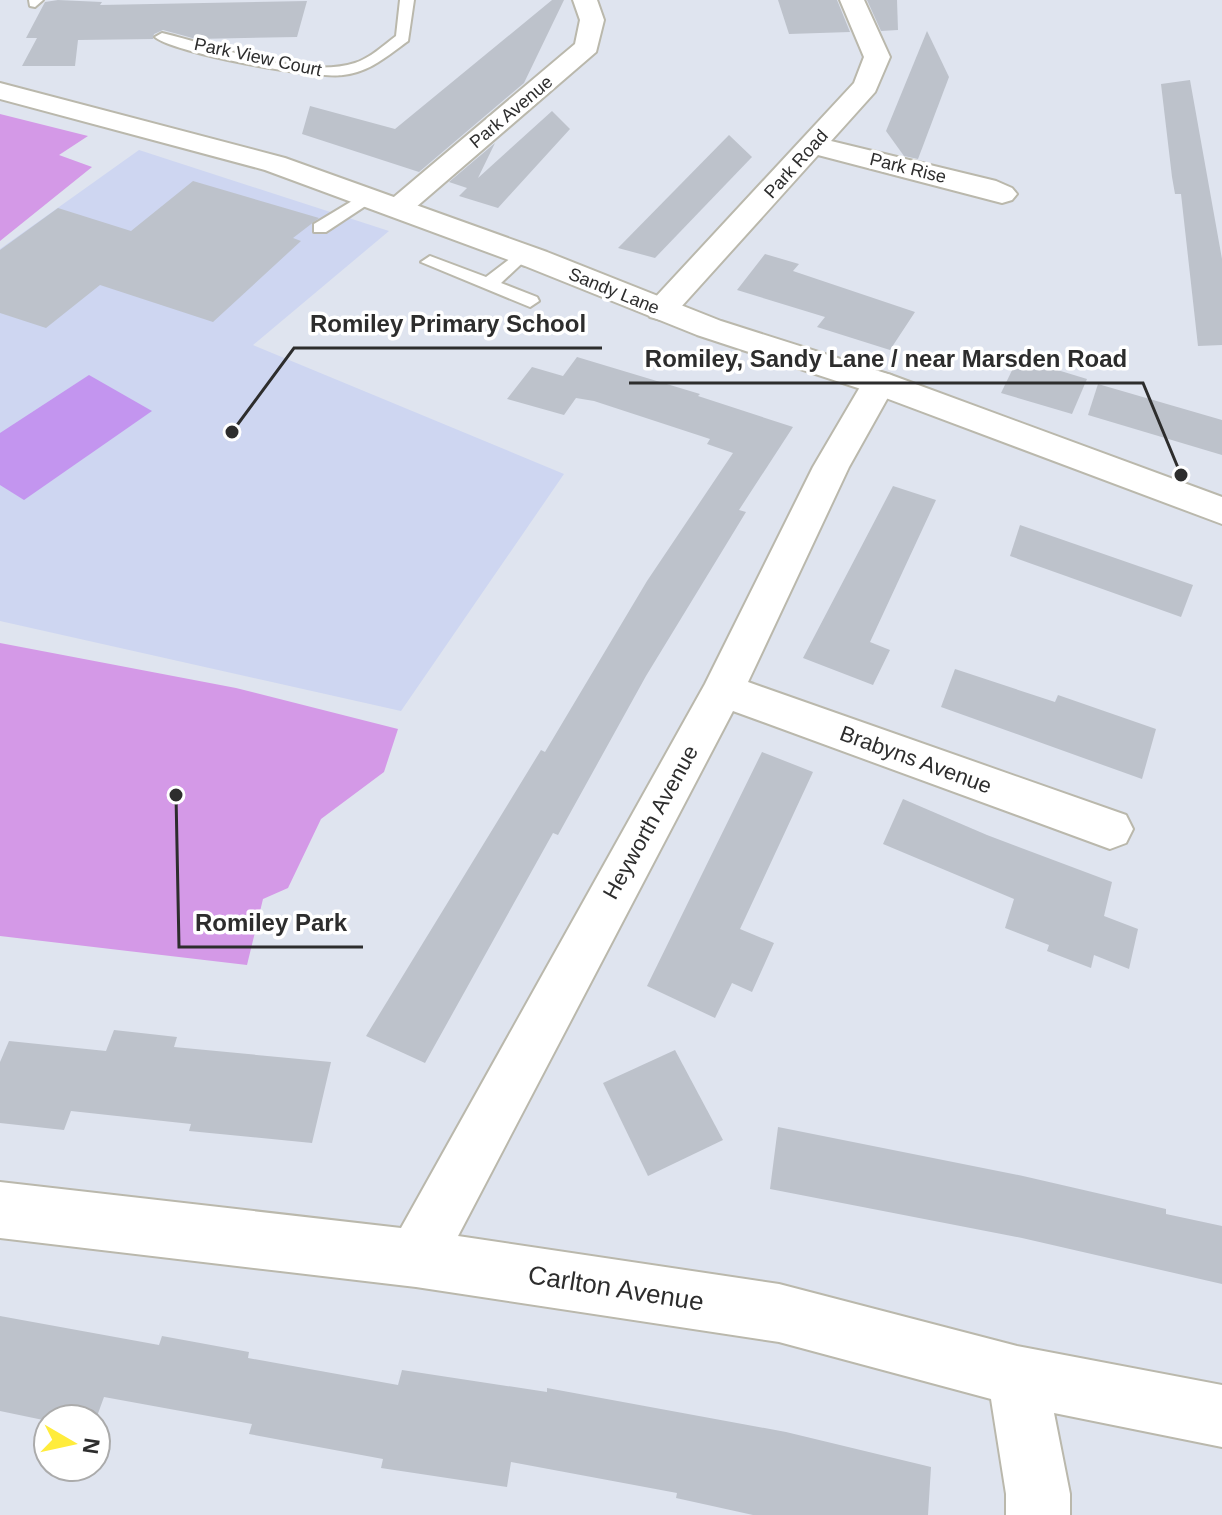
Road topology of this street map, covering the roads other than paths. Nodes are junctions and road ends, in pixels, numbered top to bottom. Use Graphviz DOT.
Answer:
graph roads {
  1 [pos="407,0"];
  2 [pos="585,0"];
  3 [pos="852,0"];
  4 [pos="162,37"];
  5 [pos="0,91"];
  6 [pos="813,145"];
  7 [pos="1002,194"];
  8 [pos="367,197"];
  9 [pos="398,208"];
  10 [pos="320,228"];
  11 [pos="523,254"];
  12 [pos="430,262"];
  13 [pos="489,284"];
  14 [pos="530,301"];
  15 [pos="661,310"];
  16 [pos="879,383"];
  17 [pos="1222,511"];
  18 [pos="723,690"];
  19 [pos="1110,829"];
  20 [pos="0,1210"];
  21 [pos="416,1258"];
  22 [pos="1017,1376"];
  23 [pos="1222,1416"];
  24 [pos="1038,1515"];
  1 -- 4 [label="lane, Park View Court"];
  2 -- 9 [label="street, Park Avenue"];
  3 -- 6 [label="street, Park Road"];
  5 -- 8 [label="street, Sandy Lane"];
  6 -- 7 [label="street, Park Rise"];
  6 -- 15 [label="street, Park Road"];
  8 -- 9 [label="street, Sandy Lane"];
  8 -- 10 [label="lane"];
  9 -- 11 [label="street, Sandy Lane"];
  11 -- 13 [label="lane"];
  11 -- 15 [label="street, Sandy Lane"];
  12 -- 13 [label="lane"];
  13 -- 14 [label="lane"];
  15 -- 16 [label="street, Sandy Lane"];
  16 -- 17 [label="street, Sandy Lane"];
  16 -- 18 [label="street, Heyworth Avenue"];
  18 -- 19 [label="street, Brabyns Avenue"];
  18 -- 21 [label="street, Heyworth Avenue"];
  20 -- 21 [label="street, Carlton Avenue"];
  21 -- 22 [label="street, Carlton Avenue"];
  22 -- 23 [label="street, Carlton Avenue"];
  22 -- 24 [label="street"];
}
